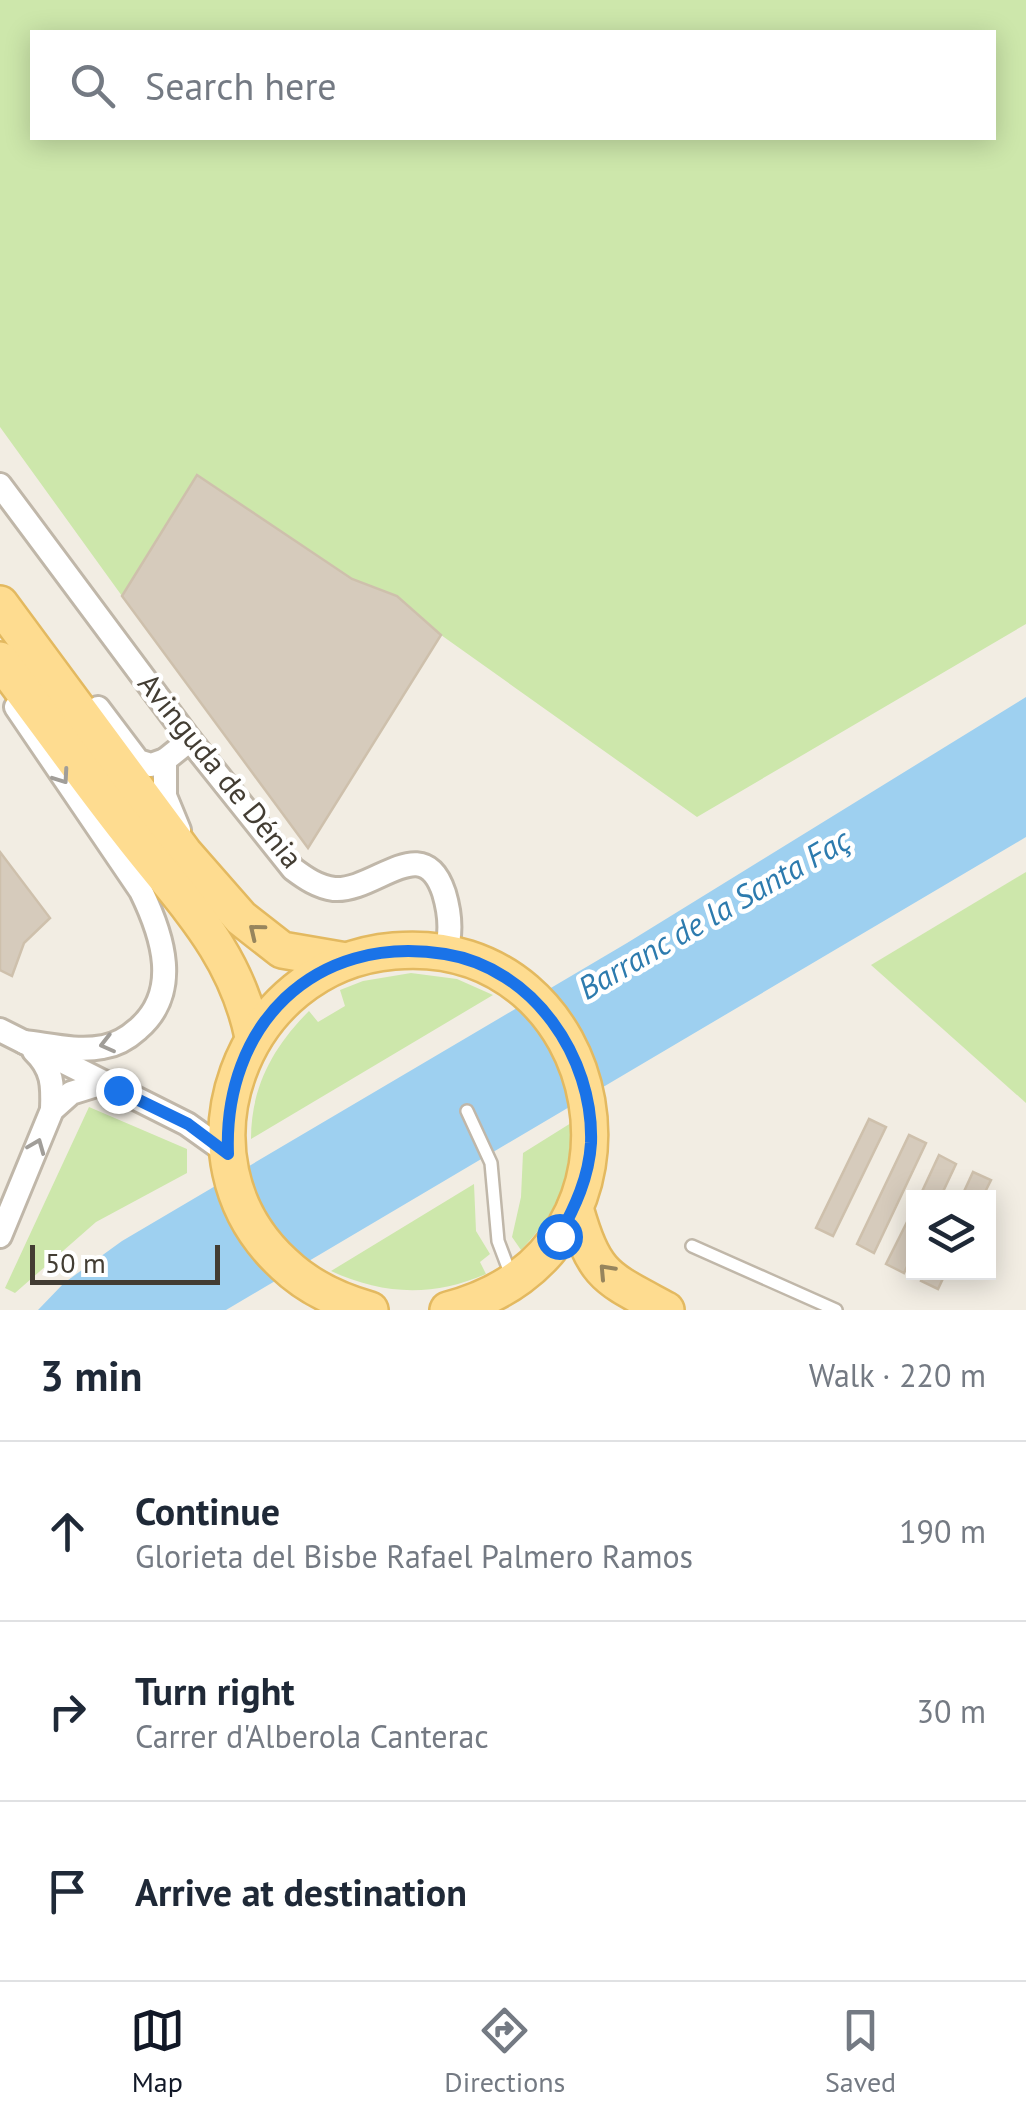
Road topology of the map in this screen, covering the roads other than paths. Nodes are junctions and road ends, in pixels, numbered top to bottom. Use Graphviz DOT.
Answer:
graph roads {
  1 [pos="0,485"];
  2 [pos="0,604"];
  3 [pos="0,661"];
  4 [pos="51,676"];
  5 [pos="190,740"];
  6 [pos="165,760"];
  7 [pos="184,853"];
  8 [pos="445,954"];
  9 [pos="346,961"];
  10 [pos="0,1030"];
  11 [pos="254,1037"];
  12 [pos="24,1042"];
  13 [pos="103,1083"];
  14 [pos="52,1110"];
  15 [pos="467,1111"];
  16 [pos="229,1159"];
  17 [pos="575,1208"];
  18 [pos="0,1236"];
  19 [pos="692,1246"];
  20 [pos="514,1296"];
  21 [pos="351,1307"];
  22 [pos="460,1307"];
  23 [pos="666,1310"];
  24 [pos="836,1310"];
  1 -- 5 [label="street, Avinguda de Dénia"];
  2 -- 4 [label="main road"];
  3 -- 11 [label="main road"];
  3 -- 12 [label="street, one-way"];
  4 -- 6 [label="street"];
  4 -- 7 [label="main road"];
  5 -- 6 [label="street"];
  5 -- 8 [label="street, Avinguda de Dénia"];
  6 -- 7 [label="street"];
  9 -- 7 [label="main road, one-way"];
  8 -- 9 [label="main road"];
  8 -- 17 [label="main road"];
  9 -- 11 [label="main road"];
  10 -- 12 [label="street"];
  11 -- 16 [label="main road"];
  12 -- 13 [label="street"];
  12 -- 14 [label="street"];
  13 -- 14 [label="street"];
  13 -- 16 [label="street"];
  18 -- 14 [label="street, one-way"];
  15 -- 20 [label="lane"];
  16 -- 21 [label="main road"];
  17 -- 20 [label="main road"];
  23 -- 17 [label="main road, one-way"];
  19 -- 24 [label="lane"];
  20 -- 22 [label="main road"];
}
